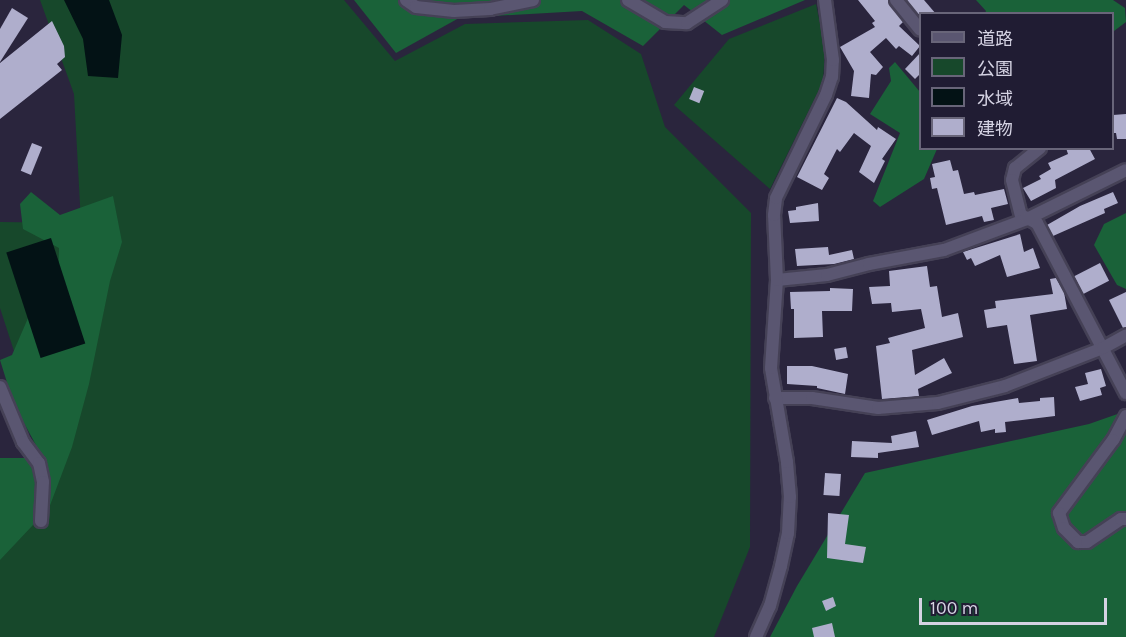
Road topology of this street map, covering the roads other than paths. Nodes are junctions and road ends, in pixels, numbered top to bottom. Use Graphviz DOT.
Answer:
graph roads {
  1 [pos="406,0"];
  2 [pos="533,0"];
  3 [pos="628,0"];
  4 [pos="722,0"];
  5 [pos="825,0"];
  6 [pos="896,0"];
  7 [pos="919,28"];
  8 [pos="1038,150"];
  9 [pos="1126,170"];
  10 [pos="1027,219"];
  11 [pos="777,280"];
  12 [pos="1126,336"];
  13 [pos="1103,348"];
  14 [pos="0,387"];
  15 [pos="1126,393"];
  16 [pos="775,398"];
  17 [pos="1126,416"];
  18 [pos="1126,519"];
  19 [pos="41,521"];
  20 [pos="756,637"];
  1 -- 2 [label="street"];
  3 -- 4 [label="street"];
  5 -- 11 [label="street"];
  6 -- 7 [label="street"];
  8 -- 10 [label="street"];
  9 -- 10 [label="street"];
  10 -- 11 [label="street"];
  10 -- 13 [label="street"];
  11 -- 16 [label="street"];
  12 -- 13 [label="street"];
  13 -- 15 [label="street"];
  13 -- 16 [label="street"];
  14 -- 19 [label="street"];
  16 -- 20 [label="street"];
  17 -- 18 [label="street"];
}
